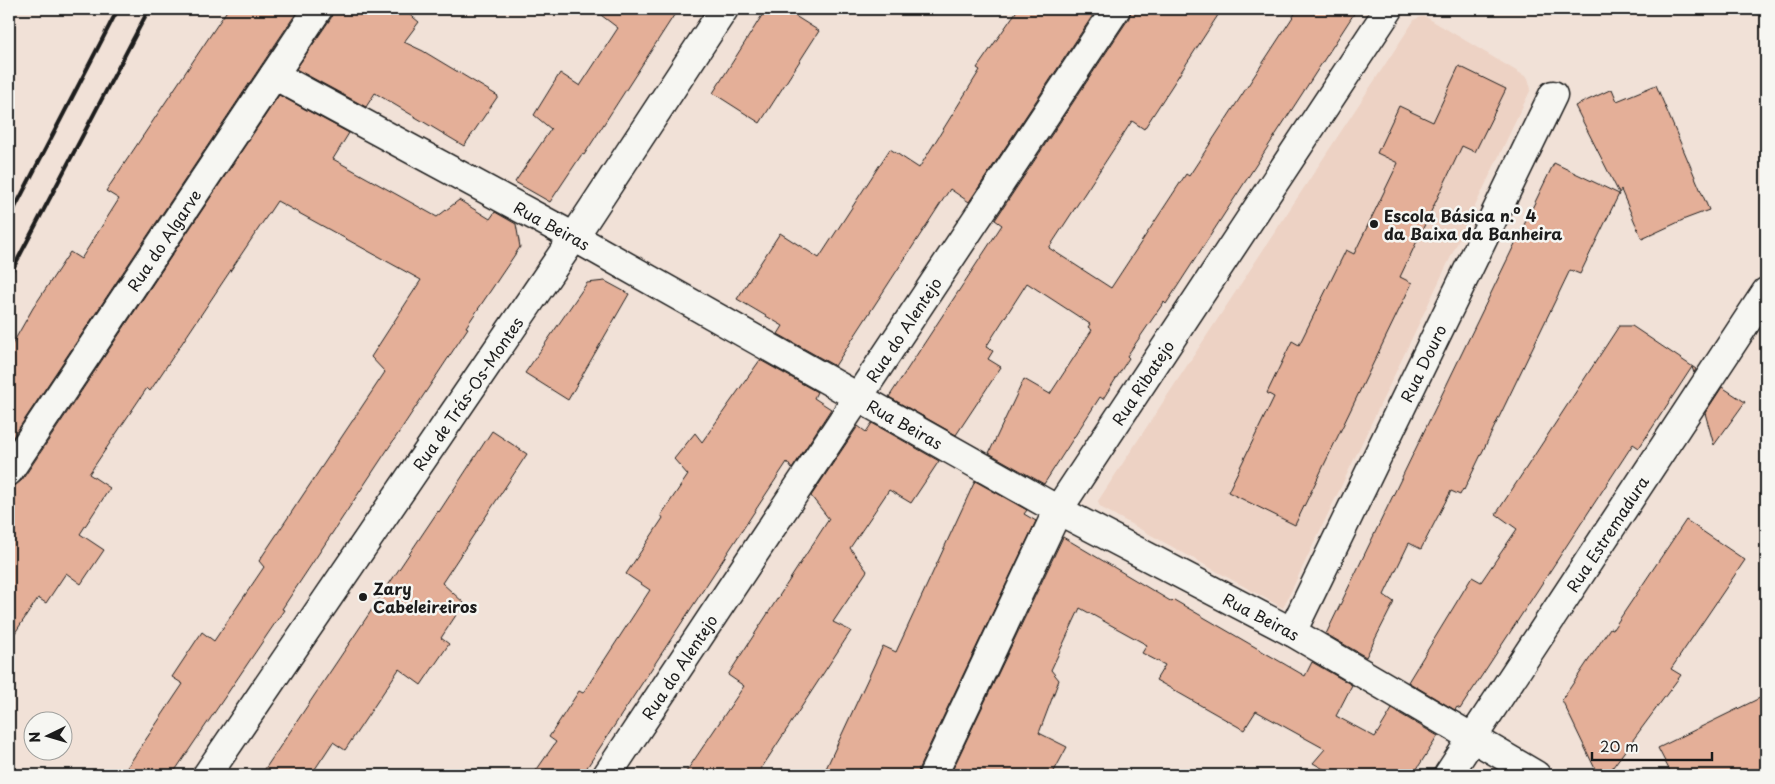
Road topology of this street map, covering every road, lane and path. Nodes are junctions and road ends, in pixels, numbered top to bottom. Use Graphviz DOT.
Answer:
graph roads {
  1 [pos="318,9"];
  2 [pos="724,9"];
  3 [pos="1116,9"];
  4 [pos="1389,9"];
  5 [pos="274,75"];
  6 [pos="1553,96"];
  7 [pos="574,237"];
  8 [pos="1766,292"];
  9 [pos="857,397"];
  10 [pos="9,471"];
  11 [pos="1058,510"];
  12 [pos="1292,632"];
  13 [pos="1473,739"];
  14 [pos="207,775"];
  15 [pos="607,775"];
  16 [pos="933,775"];
  17 [pos="1448,775"];
  18 [pos="1536,775"];
  1 -- 5 [label="street, Rua do Algarve"];
  2 -- 7 [label="street, Rua de Trás-Os-Montes"];
  3 -- 9 [label="street, Rua do Alentejo"];
  4 -- 11 [label="street, Rua Ribatejo"];
  5 -- 7 [label="street, Rua Beiras"];
  5 -- 10 [label="street, Rua do Algarve"];
  6 -- 12 [label="street, Rua Douro"];
  7 -- 9 [label="street, Rua Beiras"];
  7 -- 14 [label="street, Rua de Trás-Os-Montes"];
  8 -- 13 [label="street, Rua Estremadura"];
  9 -- 11 [label="street, Rua Beiras"];
  9 -- 15 [label="street, Rua do Alentejo"];
  11 -- 12 [label="street, Rua Beiras"];
  11 -- 16 [label="street, Rua Ribatejo"];
  12 -- 13 [label="street, Rua Beiras"];
  13 -- 17 [label="street, Rua Estremadura"];
  13 -- 18 [label="street, Rua Beiras"];
}
